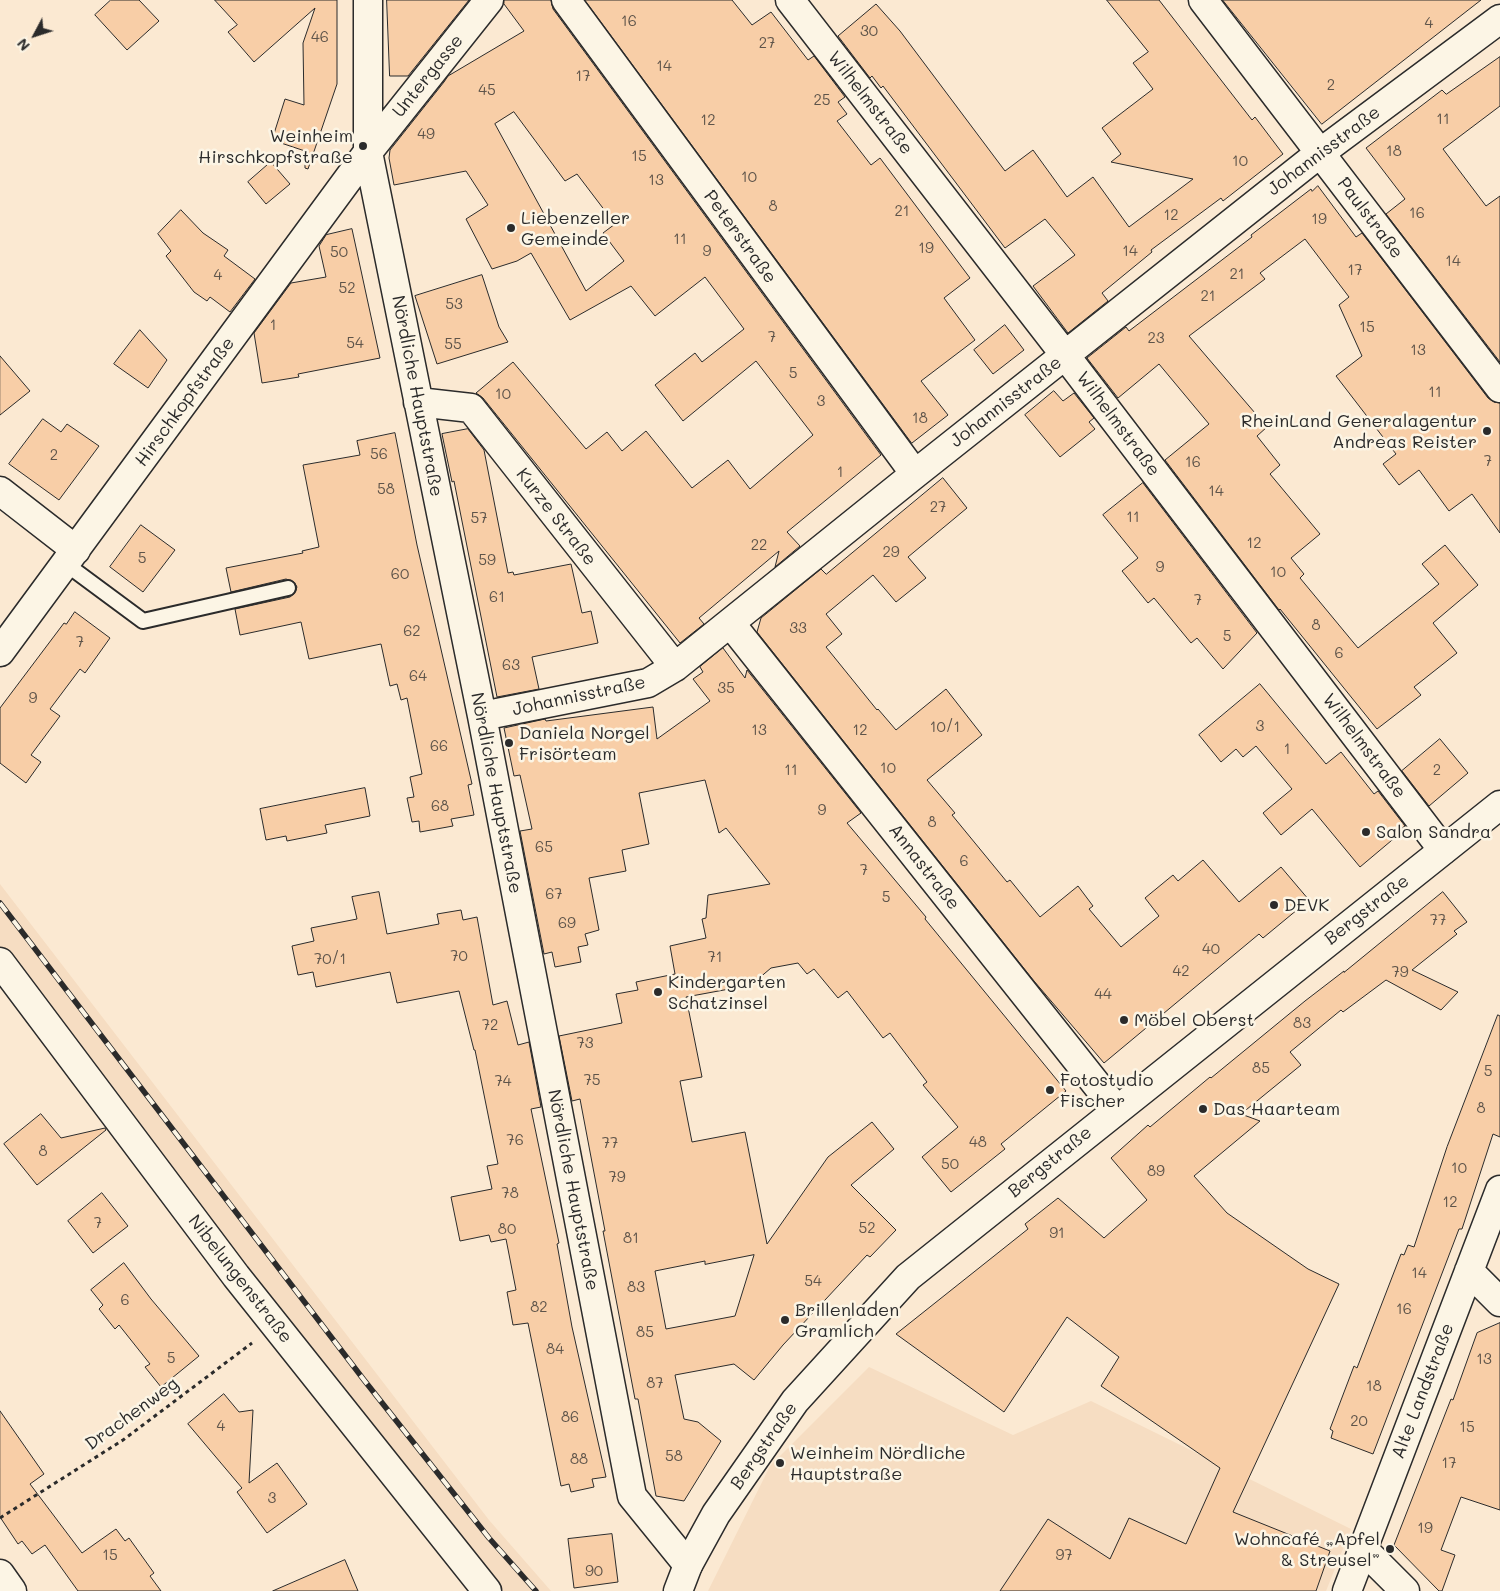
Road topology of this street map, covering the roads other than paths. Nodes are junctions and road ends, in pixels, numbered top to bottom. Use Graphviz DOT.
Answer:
graph roads {
  1 [pos="368,0"];
  2 [pos="489,0"];
  3 [pos="566,0"];
  4 [pos="1203,0"];
  5 [pos="802,4"];
  6 [pos="1500,19"];
  7 [pos="368,152"];
  8 [pos="1320,152"];
  9 [pos="1065,355"];
  10 [pos="1500,388"];
  11 [pos="418,402"];
  12 [pos="915,474"];
  13 [pos="0,491"];
  14 [pos="71,557"];
  15 [pos="288,588"];
  16 [pos="731,624"];
  17 [pos="0,652"];
  18 [pos="675,667"];
  19 [pos="482,716"];
  20 [pos="1500,805"];
  21 [pos="1443,850"];
  22 [pos="0,962"];
  23 [pos="1116,1109"];
  24 [pos="1500,1190"];
  25 [pos="1469,1271"];
  26 [pos="1500,1302"];
  27 [pos="1363,1549"];
  28 [pos="688,1565"];
  29 [pos="0,1574"];
  30 [pos="12,1591"];
  31 [pos="487,1591"];
  32 [pos="678,1591"];
  33 [pos="1347,1591"];
  34 [pos="1404,1591"];
  1 -- 7 [label="street, Nördliche Hauptstraße"];
  2 -- 7 [label="street, Untergasse"];
  3 -- 12 [label="street, Peterstraße"];
  4 -- 8 [label="street, Paulstraße"];
  5 -- 9 [label="street, Wilhelmstraße"];
  6 -- 8 [label="street, Johannisstraße"];
  7 -- 11 [label="street, Nördliche Hauptstraße"];
  7 -- 14 [label="street, Hirschkopfstraße"];
  8 -- 9 [label="street, Johannisstraße"];
  8 -- 10 [label="street, Paulstraße"];
  9 -- 12 [label="street, Johannisstraße"];
  9 -- 21 [label="street, Wilhelmstraße"];
  11 -- 18 [label="street, Kurze Straße"];
  11 -- 19 [label="street, Nördliche Hauptstraße"];
  12 -- 16 [label="street, Johannisstraße"];
  13 -- 14 [label="street"];
  14 -- 15 [label="lane"];
  14 -- 17 [label="street, Hirschkopfstraße"];
  16 -- 18 [label="street, Johannisstraße"];
  16 -- 23 [label="street, Annastraße"];
  18 -- 19 [label="street, Johannisstraße"];
  19 -- 28 [label="street, Nördliche Hauptstraße"];
  20 -- 21 [label="street, Bergstraße"];
  21 -- 23 [label="street, Bergstraße"];
  22 -- 31 [label="street, Nibelungenstraße"];
  23 -- 28 [label="street, Bergstraße"];
  24 -- 25 [label="street, Alte Landstraße"];
  25 -- 26 [label="street"];
  25 -- 27 [label="street, Alte Landstraße"];
  27 -- 33 [label="street, Alte Landstraße"];
  27 -- 34 [label="street"];
  28 -- 32 [label="street, Bergstraße"];
  29 -- 30 [label="street"];
}
